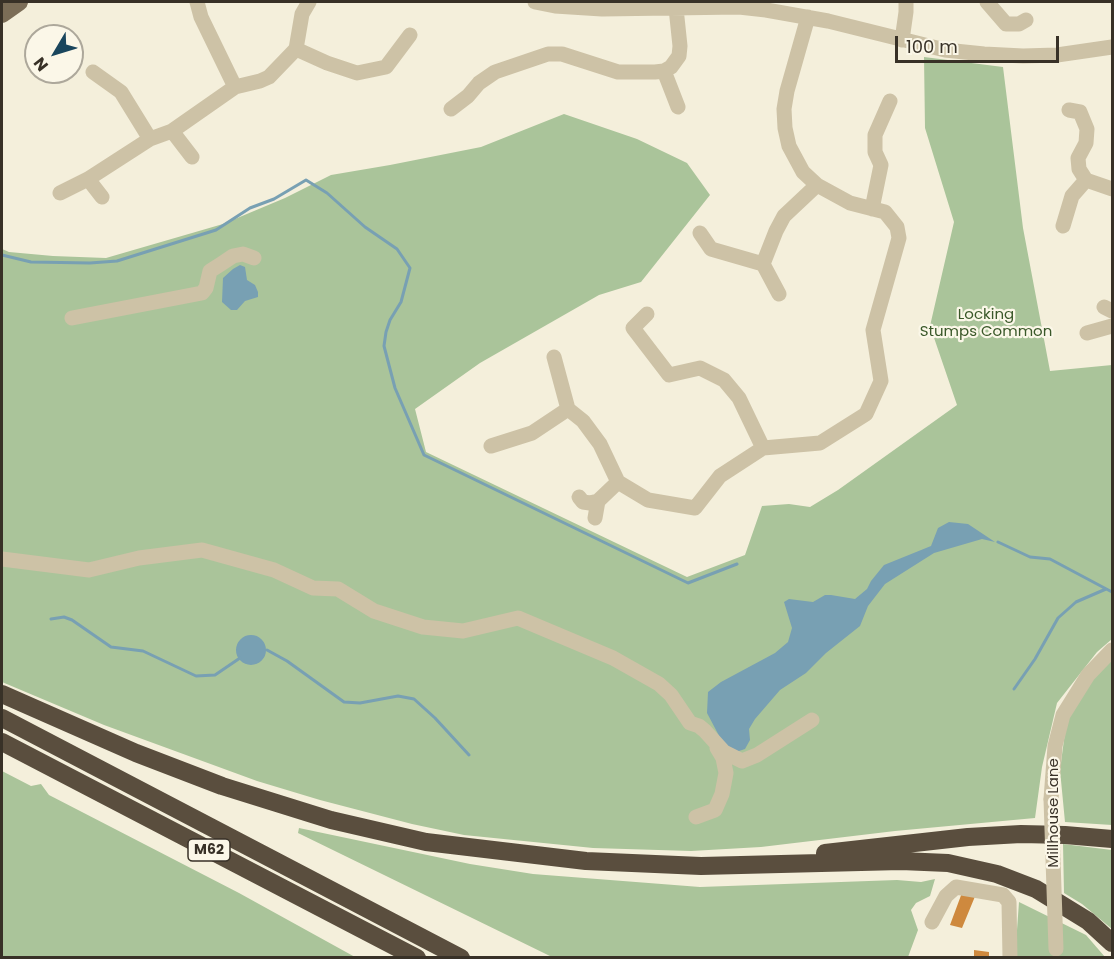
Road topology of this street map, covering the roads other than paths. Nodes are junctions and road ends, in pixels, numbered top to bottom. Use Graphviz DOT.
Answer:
graph roads {
  1 [pos="19,2"];
  2 [pos="197,2"];
  3 [pos="309,2"];
  4 [pos="535,2"];
  5 [pos="906,2"];
  6 [pos="987,2"];
  7 [pos="603,5"];
  8 [pos="676,8"];
  9 [pos="2,14"];
  10 [pos="808,16"];
  11 [pos="1026,20"];
  12 [pos="410,36"];
  13 [pos="902,40"];
  14 [pos="1113,47"];
  15 [pos="296,49"];
  16 [pos="664,71"];
  17 [pos="93,72"];
  18 [pos="235,87"];
  19 [pos="890,101"];
  20 [pos="678,107"];
  21 [pos="451,109"];
  22 [pos="1070,110"];
  23 [pos="172,131"];
  24 [pos="150,140"];
  25 [pos="192,157"];
  26 [pos="88,178"];
  27 [pos="1086,180"];
  28 [pos="817,185"];
  29 [pos="1113,189"];
  30 [pos="60,193"];
  31 [pos="102,197"];
  32 [pos="872,209"];
  33 [pos="1063,226"];
  34 [pos="700,233"];
  35 [pos="254,258"];
  36 [pos="763,264"];
  37 [pos="779,294"];
  38 [pos="647,314"];
  39 [pos="72,318"];
  40 [pos="1113,326"];
  41 [pos="1087,333"];
  42 [pos="554,357"];
  43 [pos="568,409"];
  44 [pos="491,446"];
  45 [pos="763,448"];
  46 [pos="618,482"];
  47 [pos="579,497"];
  48 [pos="598,501"];
  49 [pos="595,518"];
  50 [pos="2,560"];
  51 [pos="1113,650"];
  52 [pos="2,694"];
  53 [pos="2,718"];
  54 [pos="812,720"];
  55 [pos="2,742"];
  56 [pos="716,745"];
  57 [pos="696,817"];
  58 [pos="1113,839"];
  59 [pos="668,864"];
  60 [pos="932,922"];
  61 [pos="1113,943"];
  62 [pos="1057,953"];
  63 [pos="417,957"];
  64 [pos="461,957"];
  65 [pos="1010,957"];
  1 -- 9 [label="main road"];
  2 -- 18 [label="street"];
  3 -- 15 [label="street"];
  4 -- 7 [label="street"];
  5 -- 13 [label="street"];
  6 -- 11 [label="street"];
  7 -- 8 [label="street"];
  8 -- 10 [label="street"];
  8 -- 16 [label="street"];
  10 -- 13 [label="street"];
  10 -- 28 [label="street"];
  12 -- 15 [label="street"];
  13 -- 14 [label="street"];
  15 -- 18 [label="street"];
  16 -- 20 [label="street"];
  16 -- 21 [label="street"];
  17 -- 24 [label="street"];
  18 -- 23 [label="street"];
  19 -- 32 [label="street"];
  22 -- 27 [label="street"];
  23 -- 24 [label="street"];
  23 -- 25 [label="street"];
  24 -- 26 [label="street"];
  26 -- 30 [label="street"];
  26 -- 31 [label="street"];
  27 -- 29 [label="street"];
  27 -- 33 [label="street"];
  28 -- 32 [label="street"];
  28 -- 36 [label="street"];
  32 -- 45 [label="street"];
  34 -- 36 [label="street"];
  35 -- 39 [label="street"];
  36 -- 37 [label="street"];
  38 -- 45 [label="street"];
  40 -- 41 [label="street"];
  42 -- 43 [label="street"];
  43 -- 44 [label="street"];
  43 -- 46 [label="street"];
  45 -- 46 [label="street"];
  46 -- 48 [label="street"];
  47 -- 48 [label="street"];
  48 -- 49 [label="street"];
  50 -- 56 [label="street"];
  51 -- 62 [label="street, Millhouse Lane, bridge"];
  52 -- 59 [label="highway"];
  53 -- 64 [label="highway, M62"];
  54 -- 56 [label="street"];
  55 -- 63 [label="highway, M62"];
  56 -- 57 [label="street"];
  58 -- 59 [label="highway"];
  59 -- 61 [label="highway"];
  60 -- 65 [label="street"];
}
